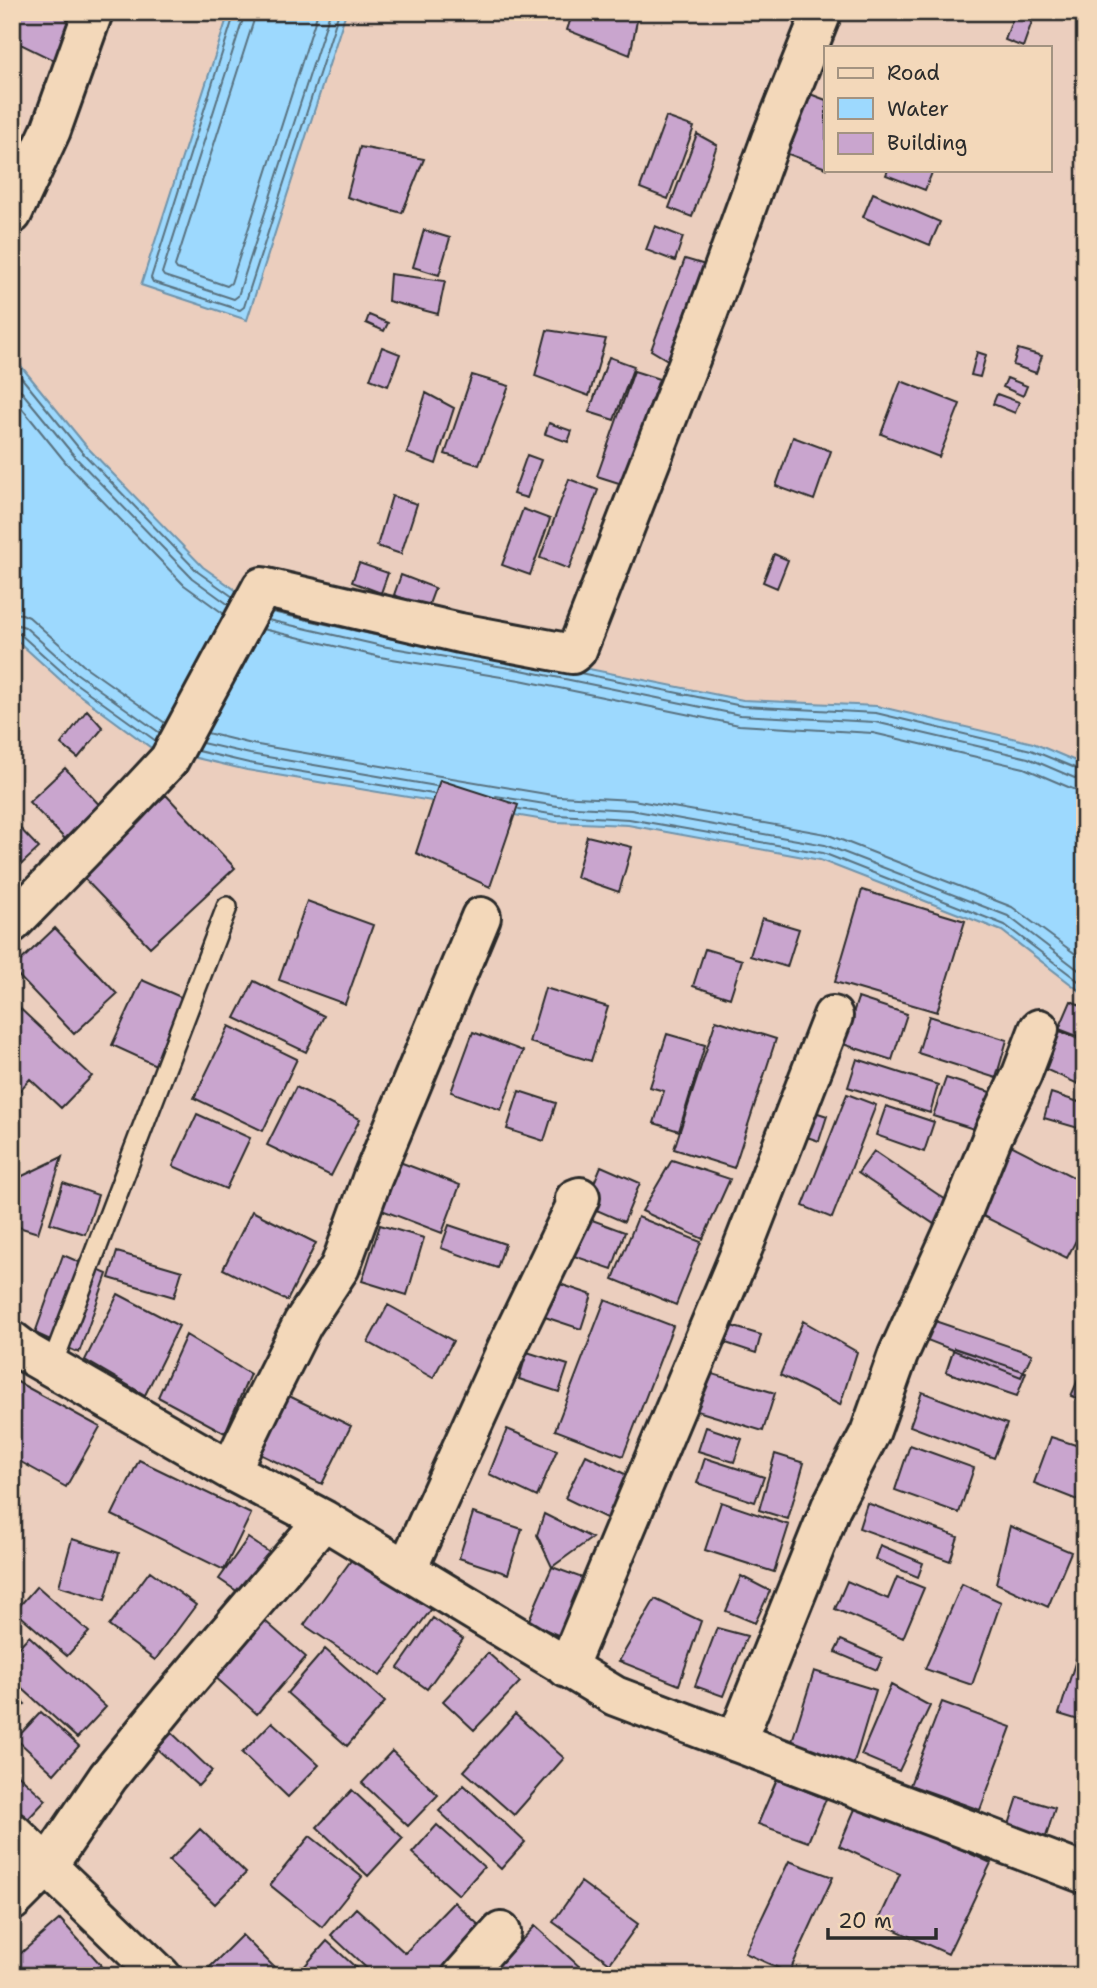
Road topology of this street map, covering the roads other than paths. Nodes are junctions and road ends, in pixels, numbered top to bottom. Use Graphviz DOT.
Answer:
graph roads {
  1 [pos="93,12"];
  2 [pos="822,12"];
  3 [pos="12,214"];
  4 [pos="227,907"];
  5 [pos="481,917"];
  6 [pos="12,923"];
  7 [pos="833,1016"];
  8 [pos="1038,1029"];
  9 [pos="575,1199"];
  10 [pos="12,1341"];
  11 [pos="51,1367"];
  12 [pos="237,1474"];
  13 [pos="324,1520"];
  14 [pos="407,1569"];
  15 [pos="567,1668"];
  16 [pos="736,1742"];
  17 [pos="12,1832"];
  18 [pos="48,1865"];
  19 [pos="1085,1874"];
  20 [pos="12,1901"];
  21 [pos="501,1932"];
  22 [pos="161,1976"];
  23 [pos="462,1976"];
  1 -- 3 [label="street"];
  2 -- 6 [label="street"];
  4 -- 11 [label="lane"];
  5 -- 12 [label="street"];
  7 -- 15 [label="street"];
  8 -- 16 [label="street"];
  9 -- 14 [label="street"];
  10 -- 11 [label="street"];
  11 -- 12 [label="street"];
  12 -- 13 [label="street"];
  13 -- 14 [label="street"];
  13 -- 18 [label="street"];
  14 -- 15 [label="street"];
  15 -- 16 [label="street"];
  16 -- 19 [label="street"];
  17 -- 18 [label="street"];
  18 -- 20 [label="street"];
  18 -- 22 [label="street"];
  21 -- 23 [label="street"];
}
